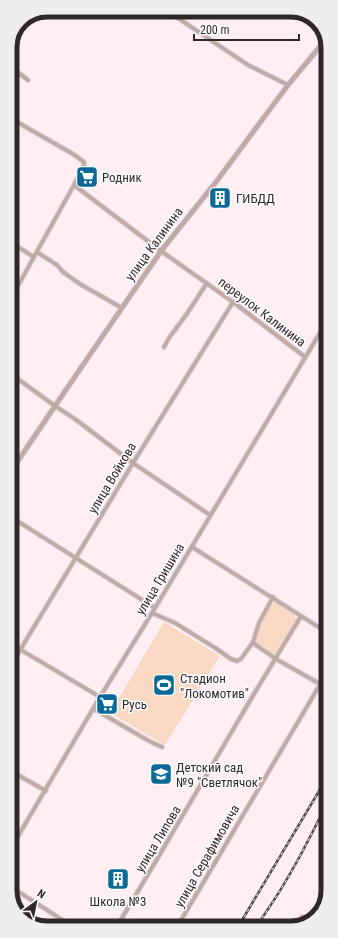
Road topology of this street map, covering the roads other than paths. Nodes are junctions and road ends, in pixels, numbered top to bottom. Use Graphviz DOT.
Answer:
graph roads {
  1 [pos="176,17"];
  2 [pos="321,45"];
  3 [pos="17,72"];
  4 [pos="28,80"];
  5 [pos="288,84"];
  6 [pos="17,122"];
  7 [pos="74,185"];
  8 [pos="17,246"];
  9 [pos="161,251"];
  10 [pos="37,252"];
  11 [pos="34,257"];
  12 [pos="207,283"];
  13 [pos="17,287"];
  14 [pos="233,302"];
  15 [pos="122,308"];
  16 [pos="321,331"];
  17 [pos="164,347"];
  18 [pos="305,357"];
  19 [pos="17,378"];
  20 [pos="55,406"];
  21 [pos="17,462"];
  22 [pos="133,462"];
  23 [pos="210,515"];
  24 [pos="17,522"];
  25 [pos="192,547"];
  26 [pos="76,558"];
  27 [pos="273,597"];
  28 [pos="155,608"];
  29 [pos="152,613"];
  30 [pos="301,616"];
  31 [pos="321,629"];
  32 [pos="252,642"];
  33 [pos="17,648"];
  34 [pos="20,650"];
  35 [pos="17,655"];
  36 [pos="276,659"];
  37 [pos="320,684"];
  38 [pos="100,697"];
  39 [pos="94,709"];
  40 [pos="162,747"];
  41 [pos="17,774"];
  42 [pos="46,791"];
  43 [pos="17,838"];
  44 [pos="17,891"];
  45 [pos="64,921"];
  46 [pos="120,921"];
  47 [pos="181,921"];
  1 -- 5 [label="street"];
  2 -- 5 [label="street, улица Калинина"];
  3 -- 4 [label="street"];
  5 -- 9 [label="street, улица Калинина"];
  6 -- 7 [label="street"];
  7 -- 9 [label="street, переулок Калинина"];
  7 -- 10 [label="street"];
  8 -- 11 [label="street"];
  9 -- 12 [label="street, переулок Калинина"];
  9 -- 15 [label="street, улица Калинина"];
  10 -- 11 [label="street"];
  10 -- 15 [label="street"];
  11 -- 13 [label="street"];
  12 -- 14 [label="street, переулок Калинина"];
  12 -- 17 [label="street, переулок Калинина"];
  14 -- 18 [label="street, переулок Калинина"];
  14 -- 22 [label="street, улица Войкова"];
  15 -- 20 [label="street, улица Калинина"];
  16 -- 18 [label="street, улица Гришина"];
  18 -- 23 [label="street, улица Гришина"];
  19 -- 20 [label="street"];
  20 -- 21 [label="street, улица Калинина"];
  20 -- 22 [label="street"];
  22 -- 23 [label="street"];
  22 -- 26 [label="street, улица Войкова"];
  23 -- 25 [label="street, улица Гришина"];
  24 -- 26 [label="street"];
  25 -- 27 [label="street"];
  25 -- 28 [label="street, улица Гришина"];
  26 -- 28 [label="street"];
  26 -- 34 [label="street, улица Войкова"];
  27 -- 30 [label="street"];
  27 -- 32 [label="street"];
  28 -- 29 [label="street, улица Гришина"];
  29 -- 32 [label="street"];
  29 -- 38 [label="street, улица Гришина"];
  30 -- 31 [label="street"];
  30 -- 36 [label="street, улица Липова"];
  32 -- 36 [label="street"];
  33 -- 34 [label="street"];
  34 -- 35 [label="street, улица Войкова"];
  34 -- 38 [label="street"];
  36 -- 37 [label="street"];
  36 -- 46 [label="street, улица Липова"];
  37 -- 47 [label="street, улица Серафимовича"];
  38 -- 39 [label="street, улица Гришина"];
  39 -- 40 [label="street"];
  39 -- 42 [label="street, улица Гришина"];
  41 -- 42 [label="street"];
  42 -- 43 [label="street, улица Гришина"];
  44 -- 45 [label="street"];
}
